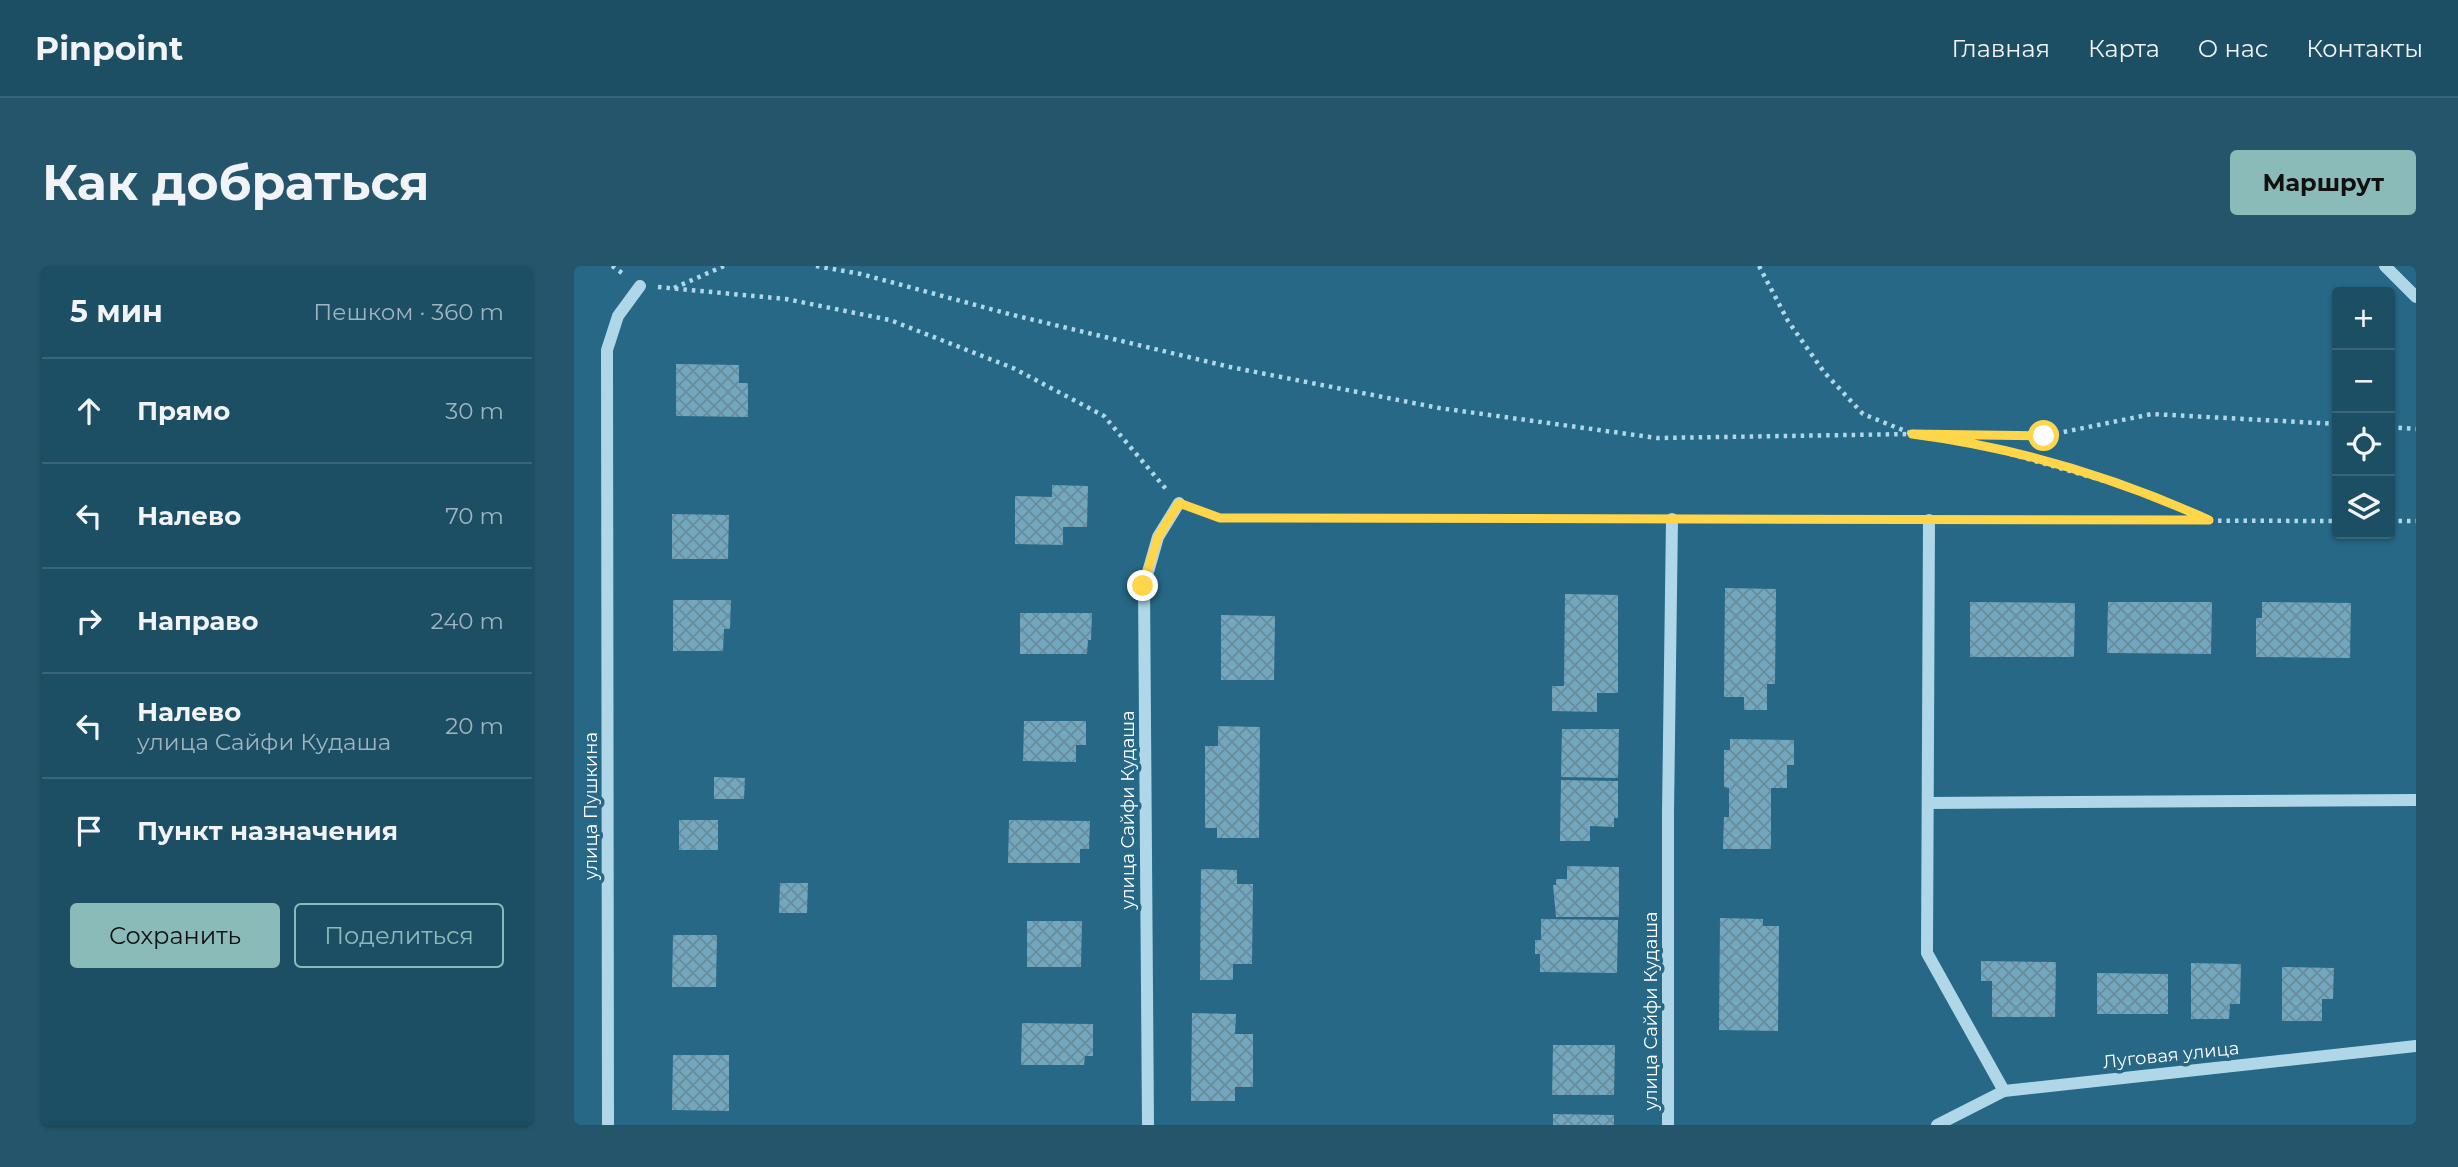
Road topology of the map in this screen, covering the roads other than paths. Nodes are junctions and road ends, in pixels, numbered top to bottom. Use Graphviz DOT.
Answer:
graph roads {
  1 [pos="2385,266"];
  2 [pos="639,286"];
  3 [pos="2416,297"];
  4 [pos="1179,503"];
  5 [pos="1672,519"];
  6 [pos="1929,520"];
  7 [pos="2416,800"];
  8 [pos="1928,803"];
  9 [pos="2416,1046"];
  10 [pos="2004,1091"];
  11 [pos="608,1125"];
  12 [pos="1148,1125"];
  13 [pos="1668,1125"];
  14 [pos="1937,1125"];
  1 -- 3 [label="street"];
  2 -- 11 [label="street, улица Пушкина"];
  4 -- 12 [label="street, улица Сайфи Кудаша"];
  5 -- 13 [label="street, улица Сайфи Кудаша"];
  6 -- 8 [label="street"];
  7 -- 8 [label="street"];
  8 -- 10 [label="street"];
  9 -- 10 [label="street, Луговая улица"];
  10 -- 14 [label="street, Луговая улица"];
}
